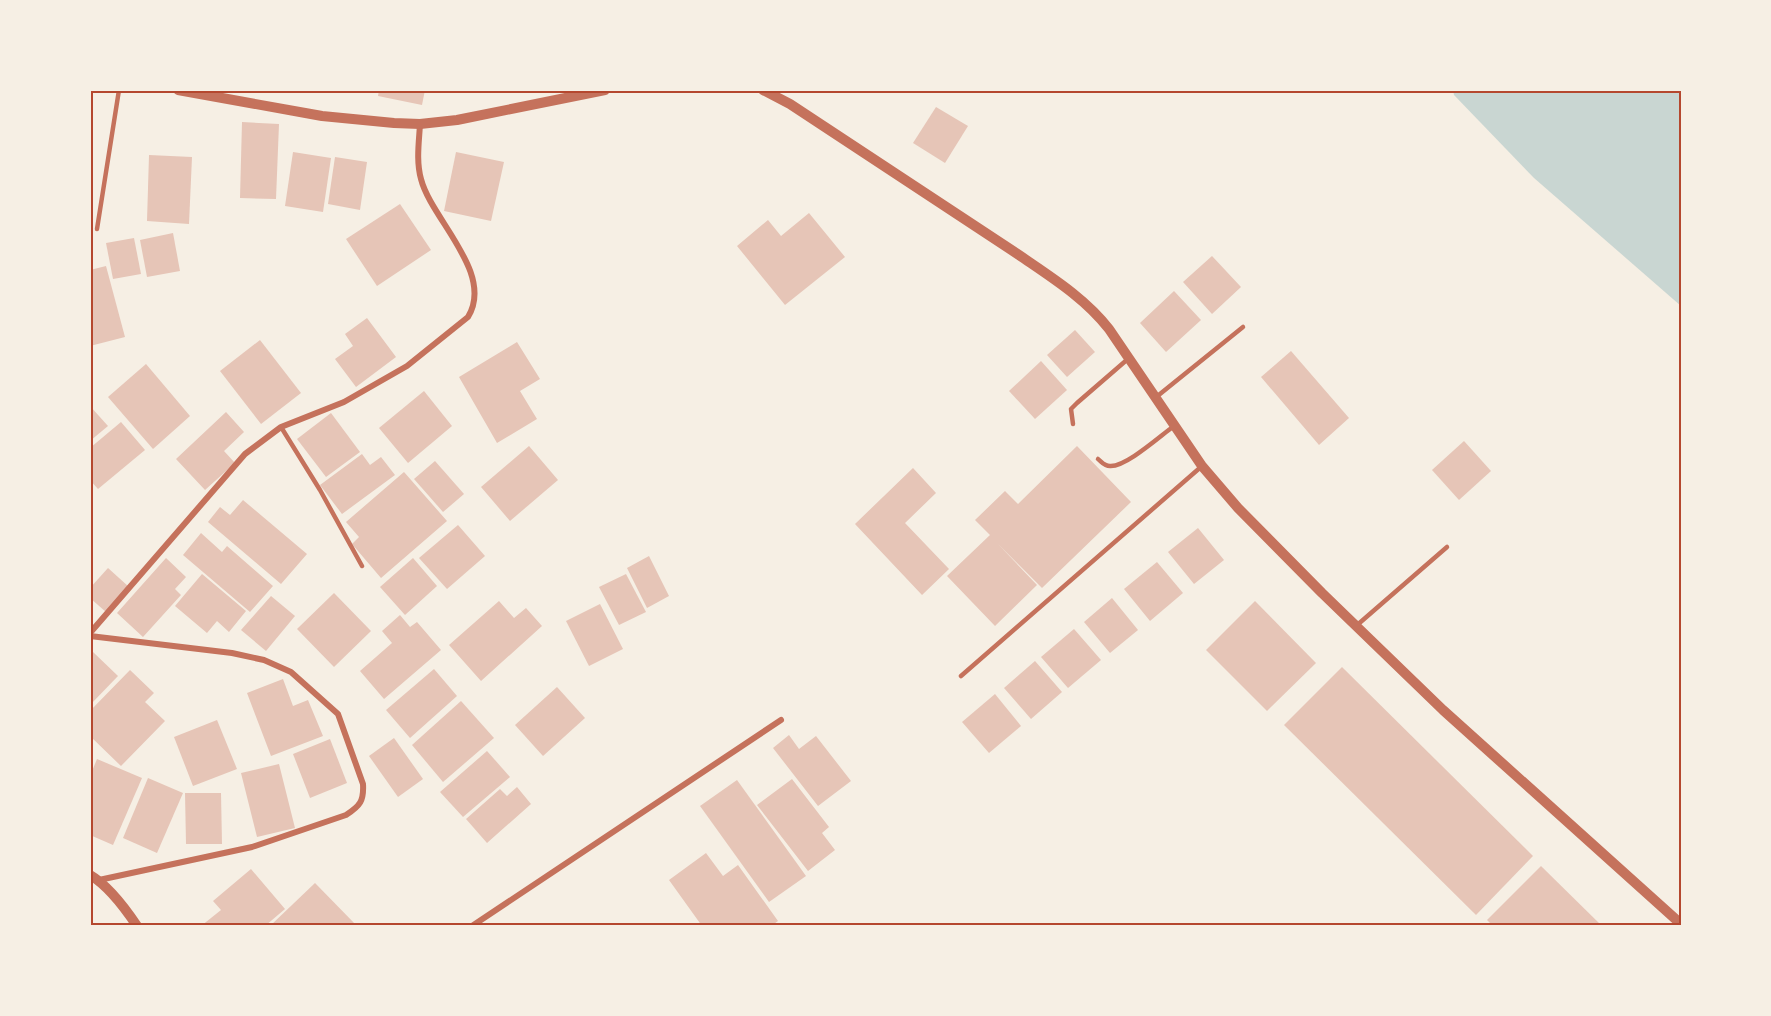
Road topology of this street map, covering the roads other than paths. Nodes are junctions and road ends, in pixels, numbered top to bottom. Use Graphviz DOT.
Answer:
graph roads {
  1 [pos="119,90"];
  2 [pos="178,90"];
  3 [pos="605,90"];
  4 [pos="763,90"];
  5 [pos="420,124"];
  6 [pos="97,229"];
  7 [pos="1243,327"];
  8 [pos="1129,358"];
  9 [pos="1155,398"];
  10 [pos="1073,424"];
  11 [pos="1174,426"];
  12 [pos="281,427"];
  13 [pos="1098,459"];
  14 [pos="1202,466"];
  15 [pos="1447,547"];
  16 [pos="362,566"];
  17 [pos="1356,626"];
  18 [pos="90,635"];
  19 [pos="960,676"];
  20 [pos="781,720"];
  21 [pos="94,878"];
  22 [pos="1681,924"];
  23 [pos="137,926"];
  24 [pos="472,926"];
  1 -- 6 [label="lane"];
  2 -- 5 [label="street"];
  3 -- 5 [label="street"];
  4 -- 8 [label="street"];
  5 -- 12 [label="street"];
  7 -- 9 [label="lane"];
  8 -- 9 [label="street"];
  8 -- 10 [label="lane"];
  9 -- 11 [label="street"];
  11 -- 13 [label="lane"];
  11 -- 14 [label="street"];
  12 -- 16 [label="lane"];
  12 -- 18 [label="street"];
  14 -- 17 [label="street"];
  14 -- 19 [label="lane"];
  15 -- 17 [label="lane"];
  17 -- 22 [label="street"];
  18 -- 21 [label="street"];
  20 -- 24 [label="street"];
  21 -- 23 [label="street"];
}
